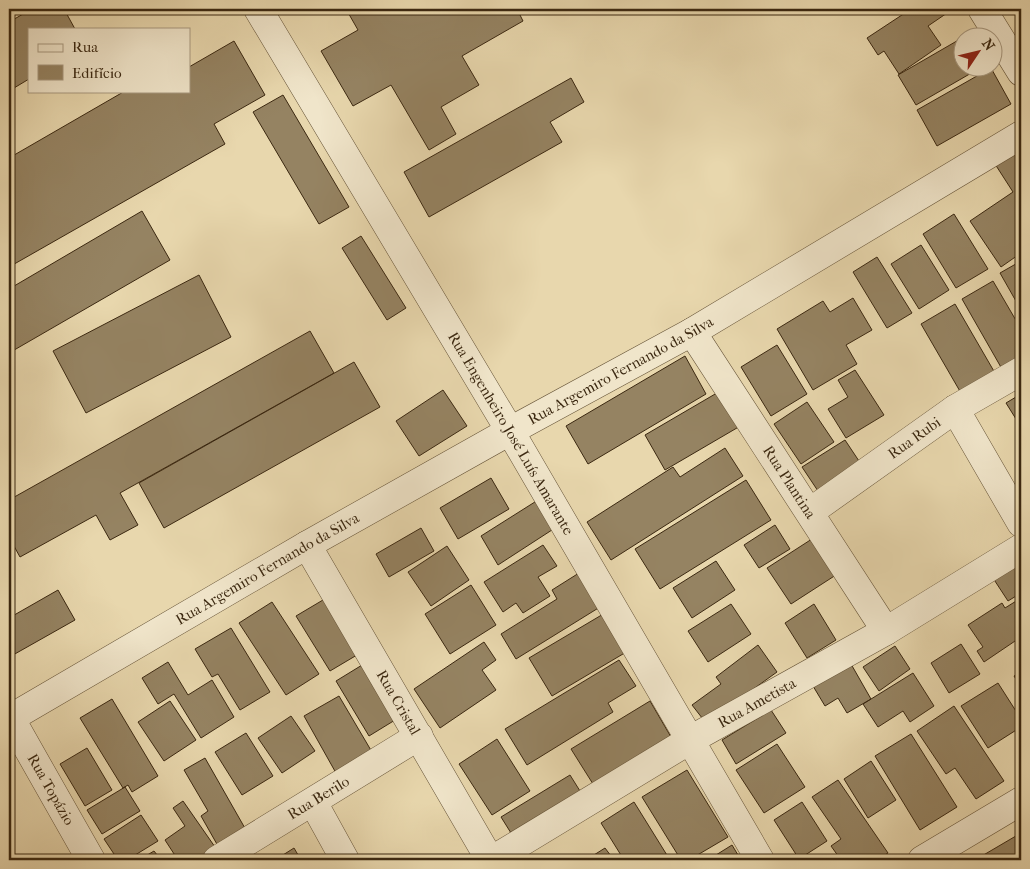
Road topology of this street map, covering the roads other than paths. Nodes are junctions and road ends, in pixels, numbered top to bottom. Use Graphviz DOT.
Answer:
graph roads {
  1 [pos="258,9"];
  2 [pos="982,9"];
  3 [pos="1021,72"];
  4 [pos="1021,135"];
  5 [pos="692,332"];
  6 [pos="1021,371"];
  7 [pos="956,409"];
  8 [pos="510,432"];
  9 [pos="810,512"];
  10 [pos="1021,523"];
  11 [pos="307,545"];
  12 [pos="1021,548"];
  13 [pos="886,631"];
  14 [pos="10,719"];
  15 [pos="419,736"];
  16 [pos="690,740"];
  17 [pos="1021,800"];
  18 [pos="312,802"];
  19 [pos="91,860"];
  20 [pos="217,860"];
  21 [pos="345,860"];
  22 [pos="491,860"];
  23 [pos="760,860"];
  24 [pos="922,860"];
  1 -- 8 [label="street, Rua Engenheiro José Luís Amarante"];
  2 -- 3 [label="street"];
  4 -- 5 [label="street, Rua Argemiro Fernando da Silva"];
  5 -- 8 [label="street, Rua Argemiro Fernando da Silva"];
  5 -- 9 [label="street, Rua Plantina"];
  6 -- 7 [label="street, Rua Rubi"];
  7 -- 9 [label="street, Rua Rubi"];
  7 -- 10 [label="street"];
  8 -- 11 [label="street, Rua Argemiro Fernando da Silva"];
  8 -- 16 [label="street, Rua Engenheiro José Luís Amarante"];
  9 -- 13 [label="street, Rua Plantina"];
  11 -- 14 [label="street, Rua Argemiro Fernando da Silva"];
  11 -- 15 [label="street, Rua Cristal"];
  12 -- 13 [label="street, Rua Ametista"];
  13 -- 16 [label="street, Rua Ametista"];
  14 -- 19 [label="street, Rua Topázio"];
  15 -- 18 [label="street, Rua Berilo"];
  15 -- 22 [label="street, Rua Cristal"];
  16 -- 22 [label="street, Rua Ametista"];
  16 -- 23 [label="street, Rua Engenheiro José Luís Amarante"];
  17 -- 24 [label="street"];
  18 -- 20 [label="street, Rua Berilo"];
  18 -- 21 [label="street"];
}
